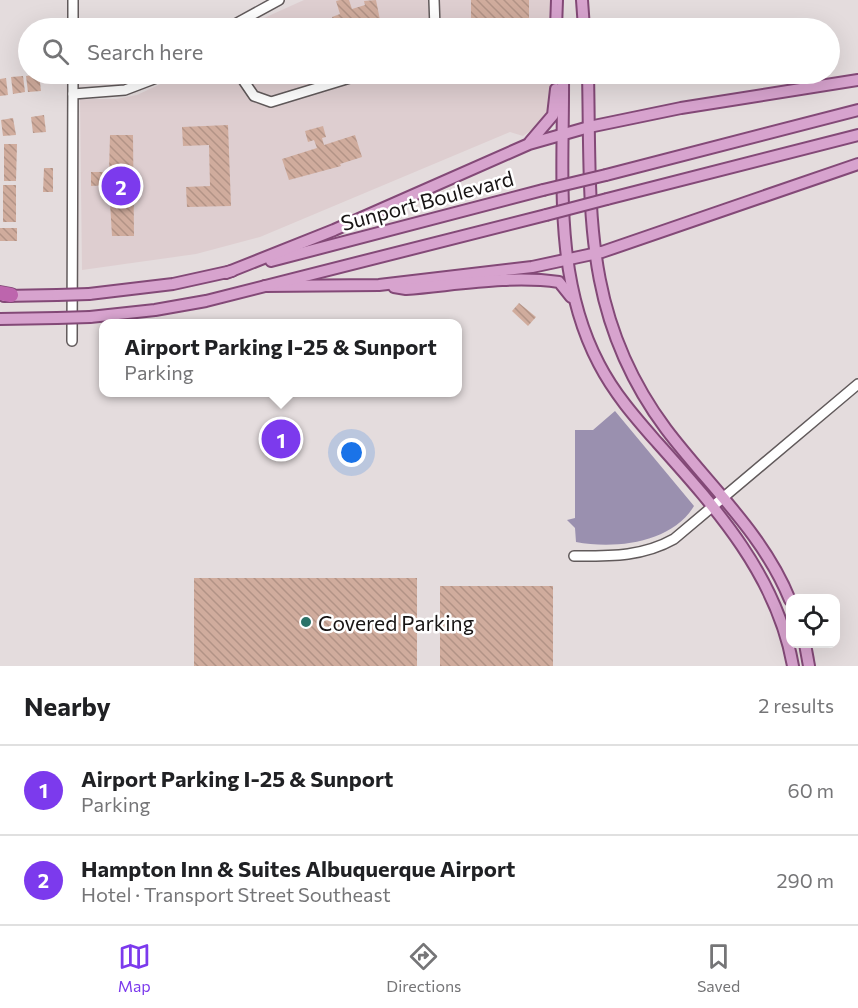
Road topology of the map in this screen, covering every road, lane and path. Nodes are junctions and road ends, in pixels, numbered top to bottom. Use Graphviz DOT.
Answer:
graph roads {
  1 [pos="73,0"];
  2 [pos="279,0"];
  3 [pos="434,0"];
  4 [pos="557,0"];
  5 [pos="562,0"];
  6 [pos="582,0"];
  7 [pos="73,18"];
  8 [pos="246,18"];
  9 [pos="435,18"];
  10 [pos="556,18"];
  11 [pos="562,18"];
  12 [pos="583,18"];
  13 [pos="858,80"];
  14 [pos="840,83"];
  15 [pos="73,84"];
  16 [pos="141,84"];
  17 [pos="246,84"];
  18 [pos="330,84"];
  19 [pos="555,84"];
  20 [pos="563,84"];
  21 [pos="588,84"];
  22 [pos="833,84"];
  23 [pos="73,94"];
  24 [pos="858,110"];
  25 [pos="589,127"];
  26 [pos="564,134"];
  27 [pos="858,135"];
  28 [pos="529,144"];
  29 [pos="858,164"];
  30 [pos="594,254"];
  31 [pos="567,259"];
  32 [pos="226,273"];
  33 [pos="379,285"];
  34 [pos="265,286"];
  35 [pos="4,295"];
  36 [pos="577,309"];
  37 [pos="0,318"];
  38 [pos="72,341"];
  39 [pos="858,384"];
  40 [pos="724,498"];
  41 [pos="712,508"];
  42 [pos="574,556"];
  43 [pos="787,594"];
  44 [pos="806,648"];
  45 [pos="793,666"];
  46 [pos="809,666"];
  1 -- 7 [label="street"];
  2 -- 8 [label="street"];
  3 -- 9 [label="street"];
  4 -- 10 [label="main road"];
  5 -- 11 [label="main road"];
  6 -- 12 [label="main road"];
  13 -- 14 [label="main road"];
  15 -- 23 [label="street"];
  16 -- 23 [label="street"];
  17 -- 18 [label="street"];
  19 -- 28 [label="main road"];
  20 -- 26 [label="main road"];
  21 -- 25 [label="main road"];
  22 -- 25 [label="main road"];
  23 -- 38 [label="street"];
  24 -- 32 [label="main road, Sunport Boulevard, bridge"];
  25 -- 26 [label="main road"];
  25 -- 30 [label="main road"];
  26 -- 28 [label="main road"];
  26 -- 31 [label="main road"];
  27 -- 34 [label="main road, Sunport Boulevard, bridge"];
  28 -- 32 [label="main road"];
  29 -- 30 [label="main road"];
  30 -- 31 [label="main road"];
  30 -- 40 [label="main road"];
  31 -- 33 [label="main road"];
  31 -- 36 [label="main road"];
  32 -- 35 [label="main road, Sunport Boulevard, bridge"];
  33 -- 34 [label="main road"];
  33 -- 36 [label="main road"];
  34 -- 37 [label="main road, Sunport Boulevard, bridge"];
  36 -- 41 [label="main road"];
  39 -- 40 [label="street"];
  40 -- 41 [label="street"];
  40 -- 43 [label="main road"];
  41 -- 42 [label="street"];
  41 -- 45 [label="main road"];
  44 -- 46 [label="main road"];
}
